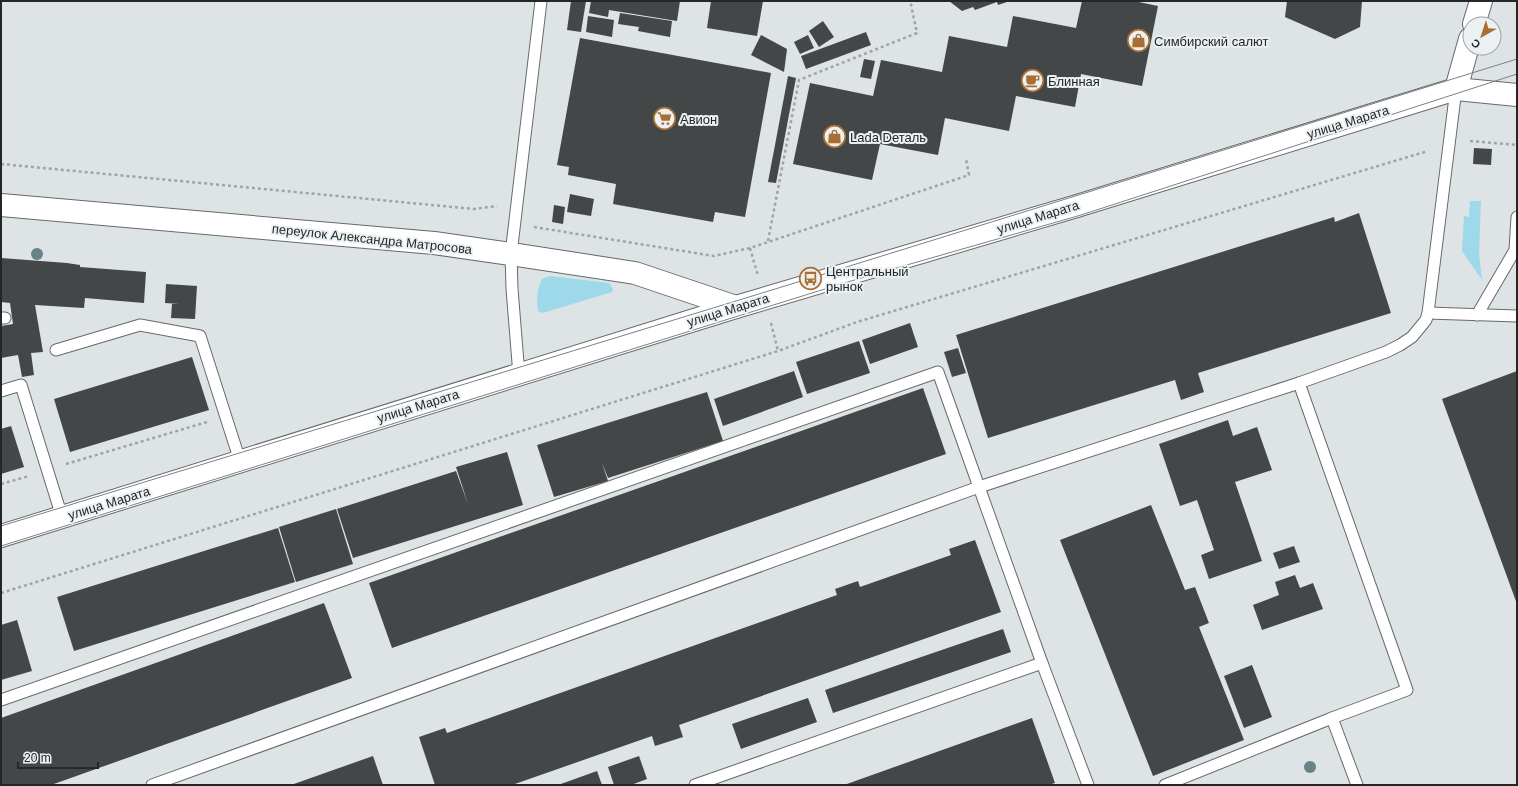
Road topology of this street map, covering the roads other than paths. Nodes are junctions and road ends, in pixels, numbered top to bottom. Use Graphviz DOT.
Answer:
graph roads {
  1 [pos="541,1"];
  2 [pos="1481,1"];
  3 [pos="1476,16"];
  4 [pos="1465,56"];
  5 [pos="1456,89"];
  6 [pos="1517,95"];
  7 [pos="1,205"];
  8 [pos="1517,217"];
  9 [pos="1516,250"];
  10 [pos="511,254"];
  11 [pos="736,307"];
  12 [pos="1428,313"];
  13 [pos="1477,315"];
  14 [pos="1517,316"];
  15 [pos="56,350"];
  16 [pos="519,375"];
  17 [pos="1299,383"];
  18 [pos="1,391"];
  19 [pos="240,461"];
  20 [pos="979,486"];
  21 [pos="62,517"];
  22 [pos="1,536"];
  23 [pos="1042,663"];
  24 [pos="1,700"];
  25 [pos="1332,718"];
  26 [pos="152,785"];
  27 [pos="695,785"];
  28 [pos="1088,785"];
  29 [pos="1165,785"];
  30 [pos="1357,785"];
  1 -- 10 [label="lane"];
  2 -- 3 [label="street"];
  4 -- 5 [label="street"];
  5 -- 6 [label="street"];
  5 -- 11 [label="street, улица Марата"];
  5 -- 12 [label="lane"];
  7 -- 10 [label="street, переулок Александра Матросова"];
  8 -- 9 [label="lane"];
  9 -- 13 [label="lane"];
  10 -- 11 [label="street, переулок Александра Матросова"];
  10 -- 16 [label="lane"];
  11 -- 16 [label="street, улица Марата"];
  12 -- 13 [label="lane"];
  12 -- 17 [label="lane"];
  13 -- 14 [label="lane"];
  15 -- 19 [label="lane"];
  16 -- 19 [label="street, улица Марата"];
  17 -- 20 [label="lane"];
  17 -- 25 [label="lane"];
  18 -- 21 [label="lane"];
  19 -- 21 [label="street, улица Марата"];
  20 -- 23 [label="lane"];
  20 -- 24 [label="lane"];
  20 -- 26 [label="lane"];
  21 -- 22 [label="street, улица Марата"];
  23 -- 27 [label="lane"];
  23 -- 28 [label="lane"];
  25 -- 29 [label="lane"];
  25 -- 30 [label="lane"];
}
